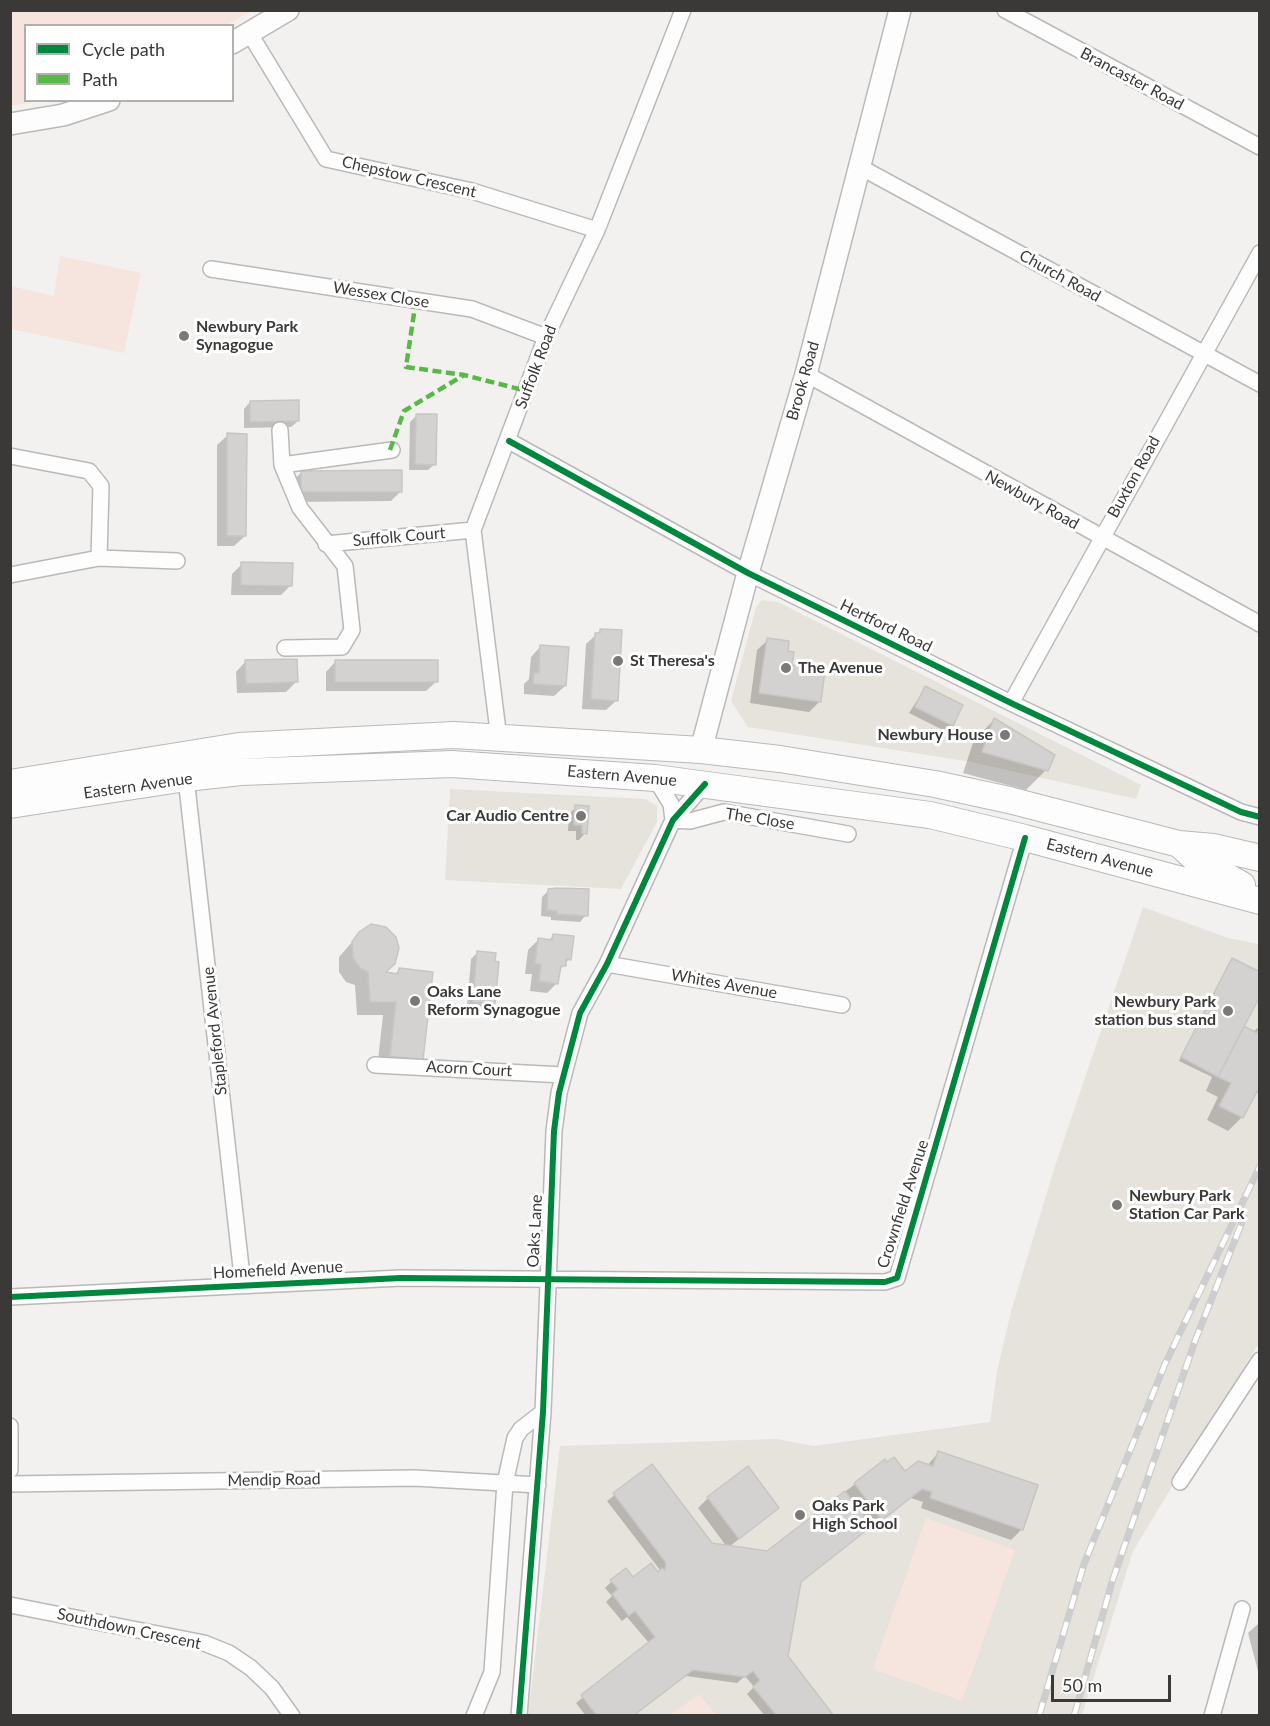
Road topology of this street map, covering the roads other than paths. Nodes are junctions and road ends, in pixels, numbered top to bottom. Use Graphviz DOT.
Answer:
graph roads {
  1 [pos="288,10"];
  2 [pos="683,10"];
  3 [pos="900,10"];
  4 [pos="1005,10"];
  5 [pos="241,38"];
  6 [pos="103,102"];
  7 [pos="10,124"];
  8 [pos="1260,147"];
  9 [pos="860,167"];
  10 [pos="597,230"];
  11 [pos="1260,253"];
  12 [pos="211,269"];
  13 [pos="546,338"];
  14 [pos="1203,354"];
  15 [pos="806,374"];
  16 [pos="1260,384"];
  17 [pos="280,430"];
  18 [pos="508,441"];
  19 [pos="392,450"];
  20 [pos="10,456"];
  21 [pos="282,465"];
  22 [pos="473,530"];
  23 [pos="1101,537"];
  24 [pos="326,544"];
  25 [pos="99,558"];
  26 [pos="177,561"];
  27 [pos="748,573"];
  28 [pos="10,575"];
  29 [pos="1260,624"];
  30 [pos="285,648"];
  31 [pos="1011,703"];
  32 [pos="499,739"];
  33 [pos="701,750"];
  34 [pos="186,778"];
  35 [pos="655,778"];
  36 [pos="10,783"];
  37 [pos="705,784"];
  38 [pos="10,805"];
  39 [pos="1260,817"];
  40 [pos="673,820"];
  41 [pos="848,834"];
  42 [pos="1025,838"];
  43 [pos="1179,844"];
  44 [pos="1260,858"];
  45 [pos="1250,890"];
  46 [pos="607,964"];
  47 [pos="842,1005"];
  48 [pos="375,1065"];
  49 [pos="563,1075"];
  50 [pos="547,1279"];
  51 [pos="243,1285"];
  52 [pos="10,1297"];
  53 [pos="1260,1360"];
  54 [pos="543,1412"];
  55 [pos="10,1426"];
  56 [pos="10,1470"];
  57 [pos="1180,1482"];
  58 [pos="505,1483"];
  59 [pos="10,1484"];
  60 [pos="538,1485"];
  61 [pos="10,1605"];
  62 [pos="1242,1609"];
  63 [pos="291,1716"];
  64 [pos="474,1716"];
  65 [pos="519,1716"];
  66 [pos="1212,1716"];
  1 -- 5 [label="street"];
  2 -- 10 [label="street, Suffolk Road"];
  3 -- 9 [label="street, Brook Road"];
  4 -- 8 [label="street, Brancaster Road"];
  5 -- 10 [label="street, Chepstow Crescent"];
  6 -- 7 [label="street"];
  9 -- 14 [label="street, Church Road"];
  9 -- 15 [label="street, Brook Road"];
  10 -- 13 [label="street, Suffolk Road"];
  11 -- 14 [label="street, Buxton Road"];
  12 -- 13 [label="street, Wessex Close"];
  13 -- 18 [label="street, Suffolk Road"];
  14 -- 16 [label="street, Church Road"];
  14 -- 23 [label="street, Buxton Road"];
  15 -- 23 [label="street, Newbury Road"];
  15 -- 27 [label="street, Brook Road"];
  17 -- 21 [label="street, Suffolk Court"];
  18 -- 22 [label="street, Suffolk Road"];
  18 -- 27 [label="street, Hertford Road"];
  19 -- 21 [label="street"];
  20 -- 25 [label="street"];
  21 -- 24 [label="street, Suffolk Court"];
  22 -- 24 [label="street, Suffolk Court"];
  22 -- 32 [label="street, Suffolk Road"];
  23 -- 29 [label="street, Newbury Road"];
  23 -- 31 [label="street, Buxton Road"];
  24 -- 30 [label="street, Suffolk Court"];
  25 -- 26 [label="street"];
  25 -- 28 [label="street"];
  27 -- 31 [label="street, Hertford Road"];
  27 -- 33 [label="street, Brook Road"];
  31 -- 39 [label="street, Hertford Road"];
  32 -- 33 [label="highway, Eastern Avenue"];
  32 -- 36 [label="highway, Eastern Avenue"];
  33 -- 43 [label="highway, Eastern Avenue"];
  34 -- 35 [label="highway, Eastern Avenue"];
  34 -- 38 [label="highway, Eastern Avenue"];
  34 -- 51 [label="street, Stapleford Avenue"];
  35 -- 37 [label="highway, Eastern Avenue"];
  35 -- 40 [label="street"];
  37 -- 40 [label="street, Oaks Lane"];
  37 -- 42 [label="highway, Eastern Avenue"];
  40 -- 41 [label="street, The Close"];
  40 -- 46 [label="street, Oaks Lane"];
  42 -- 45 [label="highway, Eastern Avenue"];
  42 -- 50 [label="street, Crownfield Avenue"];
  43 -- 44 [label="highway, Eastern Avenue"];
  43 -- 45 [label="highway"];
  46 -- 47 [label="street, Whites Avenue"];
  46 -- 49 [label="street, Oaks Lane"];
  48 -- 49 [label="street, Acorn Court"];
  49 -- 50 [label="street, Oaks Lane"];
  50 -- 51 [label="street, Homefield Avenue"];
  50 -- 54 [label="street, Oaks Lane"];
  51 -- 52 [label="street, Homefield Avenue"];
  53 -- 57 [label="street"];
  54 -- 58 [label="street"];
  54 -- 60 [label="street, Oaks Lane"];
  55 -- 56 [label="street"];
  58 -- 59 [label="street, Mendip Road"];
  58 -- 60 [label="street, Mendip Road"];
  58 -- 64 [label="street"];
  60 -- 65 [label="street, Oaks Lane"];
  61 -- 63 [label="street, Southdown Crescent"];
  62 -- 66 [label="street"];
}
